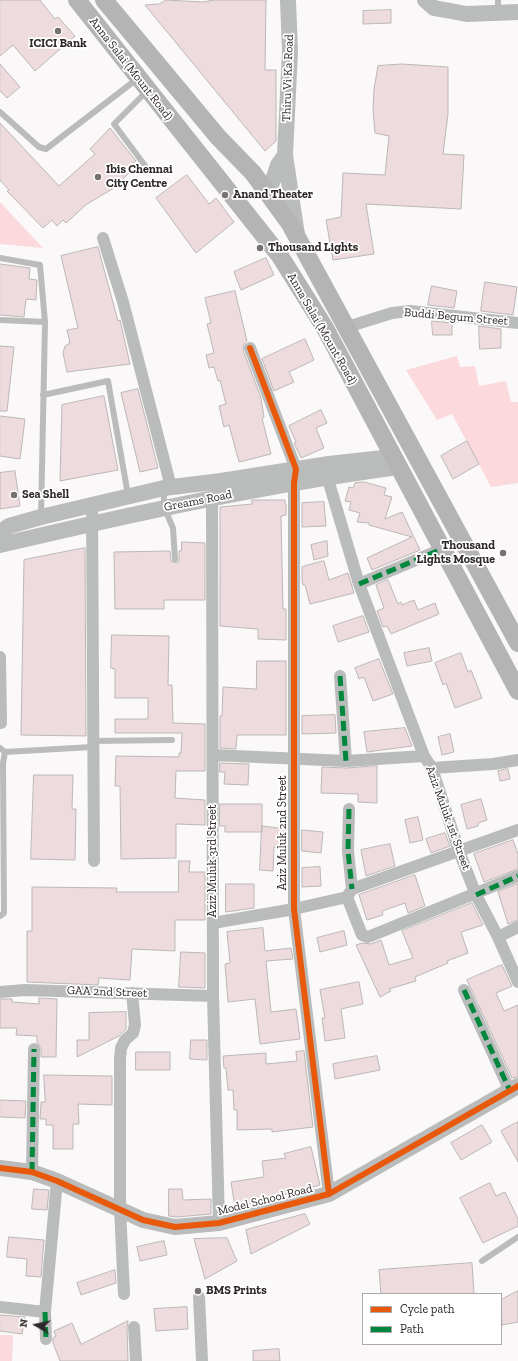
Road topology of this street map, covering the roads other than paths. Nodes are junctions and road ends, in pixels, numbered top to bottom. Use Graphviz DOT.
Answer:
graph roads {
  1 [pos="77,0"];
  2 [pos="104,0"];
  3 [pos="288,0"];
  4 [pos="425,0"];
  5 [pos="498,6"];
  6 [pos="518,12"];
  7 [pos="142,85"];
  8 [pos="0,112"];
  9 [pos="285,155"];
  10 [pos="146,167"];
  11 [pos="253,173"];
  12 [pos="230,192"];
  13 [pos="268,192"];
  14 [pos="297,235"];
  15 [pos="103,238"];
  16 [pos="0,258"];
  17 [pos="0,320"];
  18 [pos="45,322"];
  19 [pos="518,323"];
  20 [pos="347,327"];
  21 [pos="250,348"];
  22 [pos="43,395"];
  23 [pos="395,462"];
  24 [pos="295,476"];
  25 [pos="327,476"];
  26 [pos="168,488"];
  27 [pos="128,496"];
  28 [pos="212,498"];
  29 [pos="92,504"];
  30 [pos="164,507"];
  31 [pos="41,517"];
  32 [pos="93,523"];
  33 [pos="0,532"];
  34 [pos="0,545"];
  35 [pos="442,549"];
  36 [pos="175,559"];
  37 [pos="359,584"];
  38 [pos="518,643"];
  39 [pos="0,657"];
  40 [pos="340,676"];
  41 [pos="518,691"];
  42 [pos="1,723"];
  43 [pos="172,740"];
  44 [pos="93,744"];
  45 [pos="3,750"];
  46 [pos="212,756"];
  47 [pos="424,756"];
  48 [pos="293,760"];
  49 [pos="518,760"];
  50 [pos="346,761"];
  51 [pos="432,768"];
  52 [pos="349,809"];
  53 [pos="518,830"];
  54 [pos="459,851"];
  55 [pos="94,862"];
  56 [pos="518,876"];
  57 [pos="349,893"];
  58 [pos="476,895"];
  59 [pos="294,909"];
  60 [pos="0,916"];
  61 [pos="213,923"];
  62 [pos="518,927"];
  63 [pos="498,937"];
  64 [pos="518,982"];
  65 [pos="464,990"];
  66 [pos="0,992"];
  67 [pos="132,993"];
  68 [pos="213,996"];
  69 [pos="34,1049"];
  70 [pos="514,1089"];
  71 [pos="0,1168"];
  72 [pos="32,1172"];
  73 [pos="57,1181"];
  74 [pos="329,1194"];
  75 [pos="120,1208"];
  76 [pos="219,1224"];
  77 [pos="518,1237"];
  78 [pos="482,1261"];
  79 [pos="124,1294"];
  80 [pos="199,1297"];
  81 [pos="0,1307"];
  82 [pos="45,1312"];
  83 [pos="134,1327"];
  84 [pos="46,1339"];
  85 [pos="136,1361"];
  86 [pos="202,1361"];
  1 -- 7 [label="main road, Anna Salai (Mount Road)"];
  2 -- 11 [label="main road, Anna Salai (Mount Road)"];
  3 -- 9 [label="street, Thiru Vi Ka Road"];
  4 -- 5 [label="street"];
  5 -- 6 [label="street"];
  7 -- 8 [label="lane"];
  7 -- 10 [label="lane"];
  7 -- 12 [label="main road, Anna Salai (Mount Road)"];
  9 -- 13 [label="street"];
  9 -- 14 [label="street"];
  11 -- 12 [label="main road"];
  11 -- 13 [label="main road, Anna Salai (Mount Road)"];
  12 -- 23 [label="main road, Anna Salai (Mount Road)"];
  13 -- 14 [label="main road, Anna Salai (Mount Road)"];
  14 -- 20 [label="main road, Anna Salai (Mount Road)"];
  15 -- 26 [label="street"];
  16 -- 18 [label="lane"];
  17 -- 18 [label="lane"];
  18 -- 22 [label="lane"];
  19 -- 20 [label="street, Buddi Begum Street"];
  20 -- 38 [label="main road, Anna Salai (Mount Road)"];
  21 -- 24 [label="street"];
  22 -- 27 [label="lane"];
  22 -- 31 [label="lane"];
  23 -- 24 [label="street, Greams Road"];
  23 -- 25 [label="street, Greams Road"];
  23 -- 35 [label="main road, Anna Salai (Mount Road)"];
  24 -- 25 [label="street, Greams Road"];
  24 -- 26 [label="street, Greams Road"];
  24 -- 28 [label="street, Greams Road"];
  24 -- 48 [label="street, Aziz Muluk 2nd Street"];
  25 -- 37 [label="street, Aziz Muluk 1st Street"];
  26 -- 27 [label="street, Greams Road"];
  26 -- 30 [label="lane"];
  27 -- 29 [label="street, Greams Road"];
  28 -- 30 [label="street, Greams Road"];
  28 -- 46 [label="street, Aziz Muluk 3rd Street"];
  29 -- 31 [label="street, Greams Road"];
  29 -- 32 [label="street"];
  30 -- 32 [label="street, Greams Road"];
  30 -- 36 [label="lane"];
  31 -- 33 [label="street, Greams Road"];
  32 -- 34 [label="street, Greams Road"];
  32 -- 44 [label="street"];
  35 -- 37 [label="street"];
  35 -- 41 [label="main road, Anna Salai (Mount Road)"];
  37 -- 47 [label="street, Aziz Muluk 1st Street"];
  39 -- 42 [label="street"];
  40 -- 50 [label="street"];
  43 -- 44 [label="lane"];
  44 -- 45 [label="lane"];
  44 -- 55 [label="street"];
  45 -- 60 [label="lane"];
  46 -- 48 [label="street"];
  46 -- 61 [label="street, Aziz Muluk 3rd Street"];
  47 -- 50 [label="street"];
  47 -- 51 [label="street, Aziz Muluk 1st Street"];
  48 -- 50 [label="street"];
  48 -- 59 [label="street, Aziz Muluk 2nd Street"];
  49 -- 51 [label="street"];
  51 -- 54 [label="street, Aziz Muluk 1st Street"];
  52 -- 57 [label="street"];
  53 -- 54 [label="street"];
  54 -- 57 [label="street"];
  54 -- 58 [label="street, Aziz Muluk 1st Street"];
  56 -- 58 [label="street"];
  57 -- 58 [label="street"];
  57 -- 59 [label="street"];
  58 -- 63 [label="street, Aziz Muluk 1st Street"];
  59 -- 61 [label="street"];
  59 -- 74 [label="street, Aziz Muluk 2nd Street"];
  61 -- 68 [label="street, Aziz Muluk 3rd Street"];
  62 -- 63 [label="street"];
  63 -- 64 [label="street, Aziz Muluk 1st Street"];
  65 -- 70 [label="street"];
  66 -- 67 [label="street, GAA 2nd Street"];
  67 -- 68 [label="street, GAA 2nd Street"];
  67 -- 75 [label="street"];
  68 -- 76 [label="street, Aziz Muluk 3rd Street"];
  69 -- 72 [label="street"];
  70 -- 74 [label="street, Model School Road"];
  71 -- 72 [label="street, Model School Road"];
  72 -- 73 [label="street, Model School Road"];
  73 -- 75 [label="street, Model School Road"];
  73 -- 82 [label="street"];
  74 -- 76 [label="street, Model School Road"];
  75 -- 76 [label="street, Model School Road"];
  75 -- 79 [label="street"];
  77 -- 78 [label="lane"];
  80 -- 86 [label="street"];
  81 -- 82 [label="street"];
  82 -- 84 [label="street"];
  83 -- 85 [label="street"];
}
